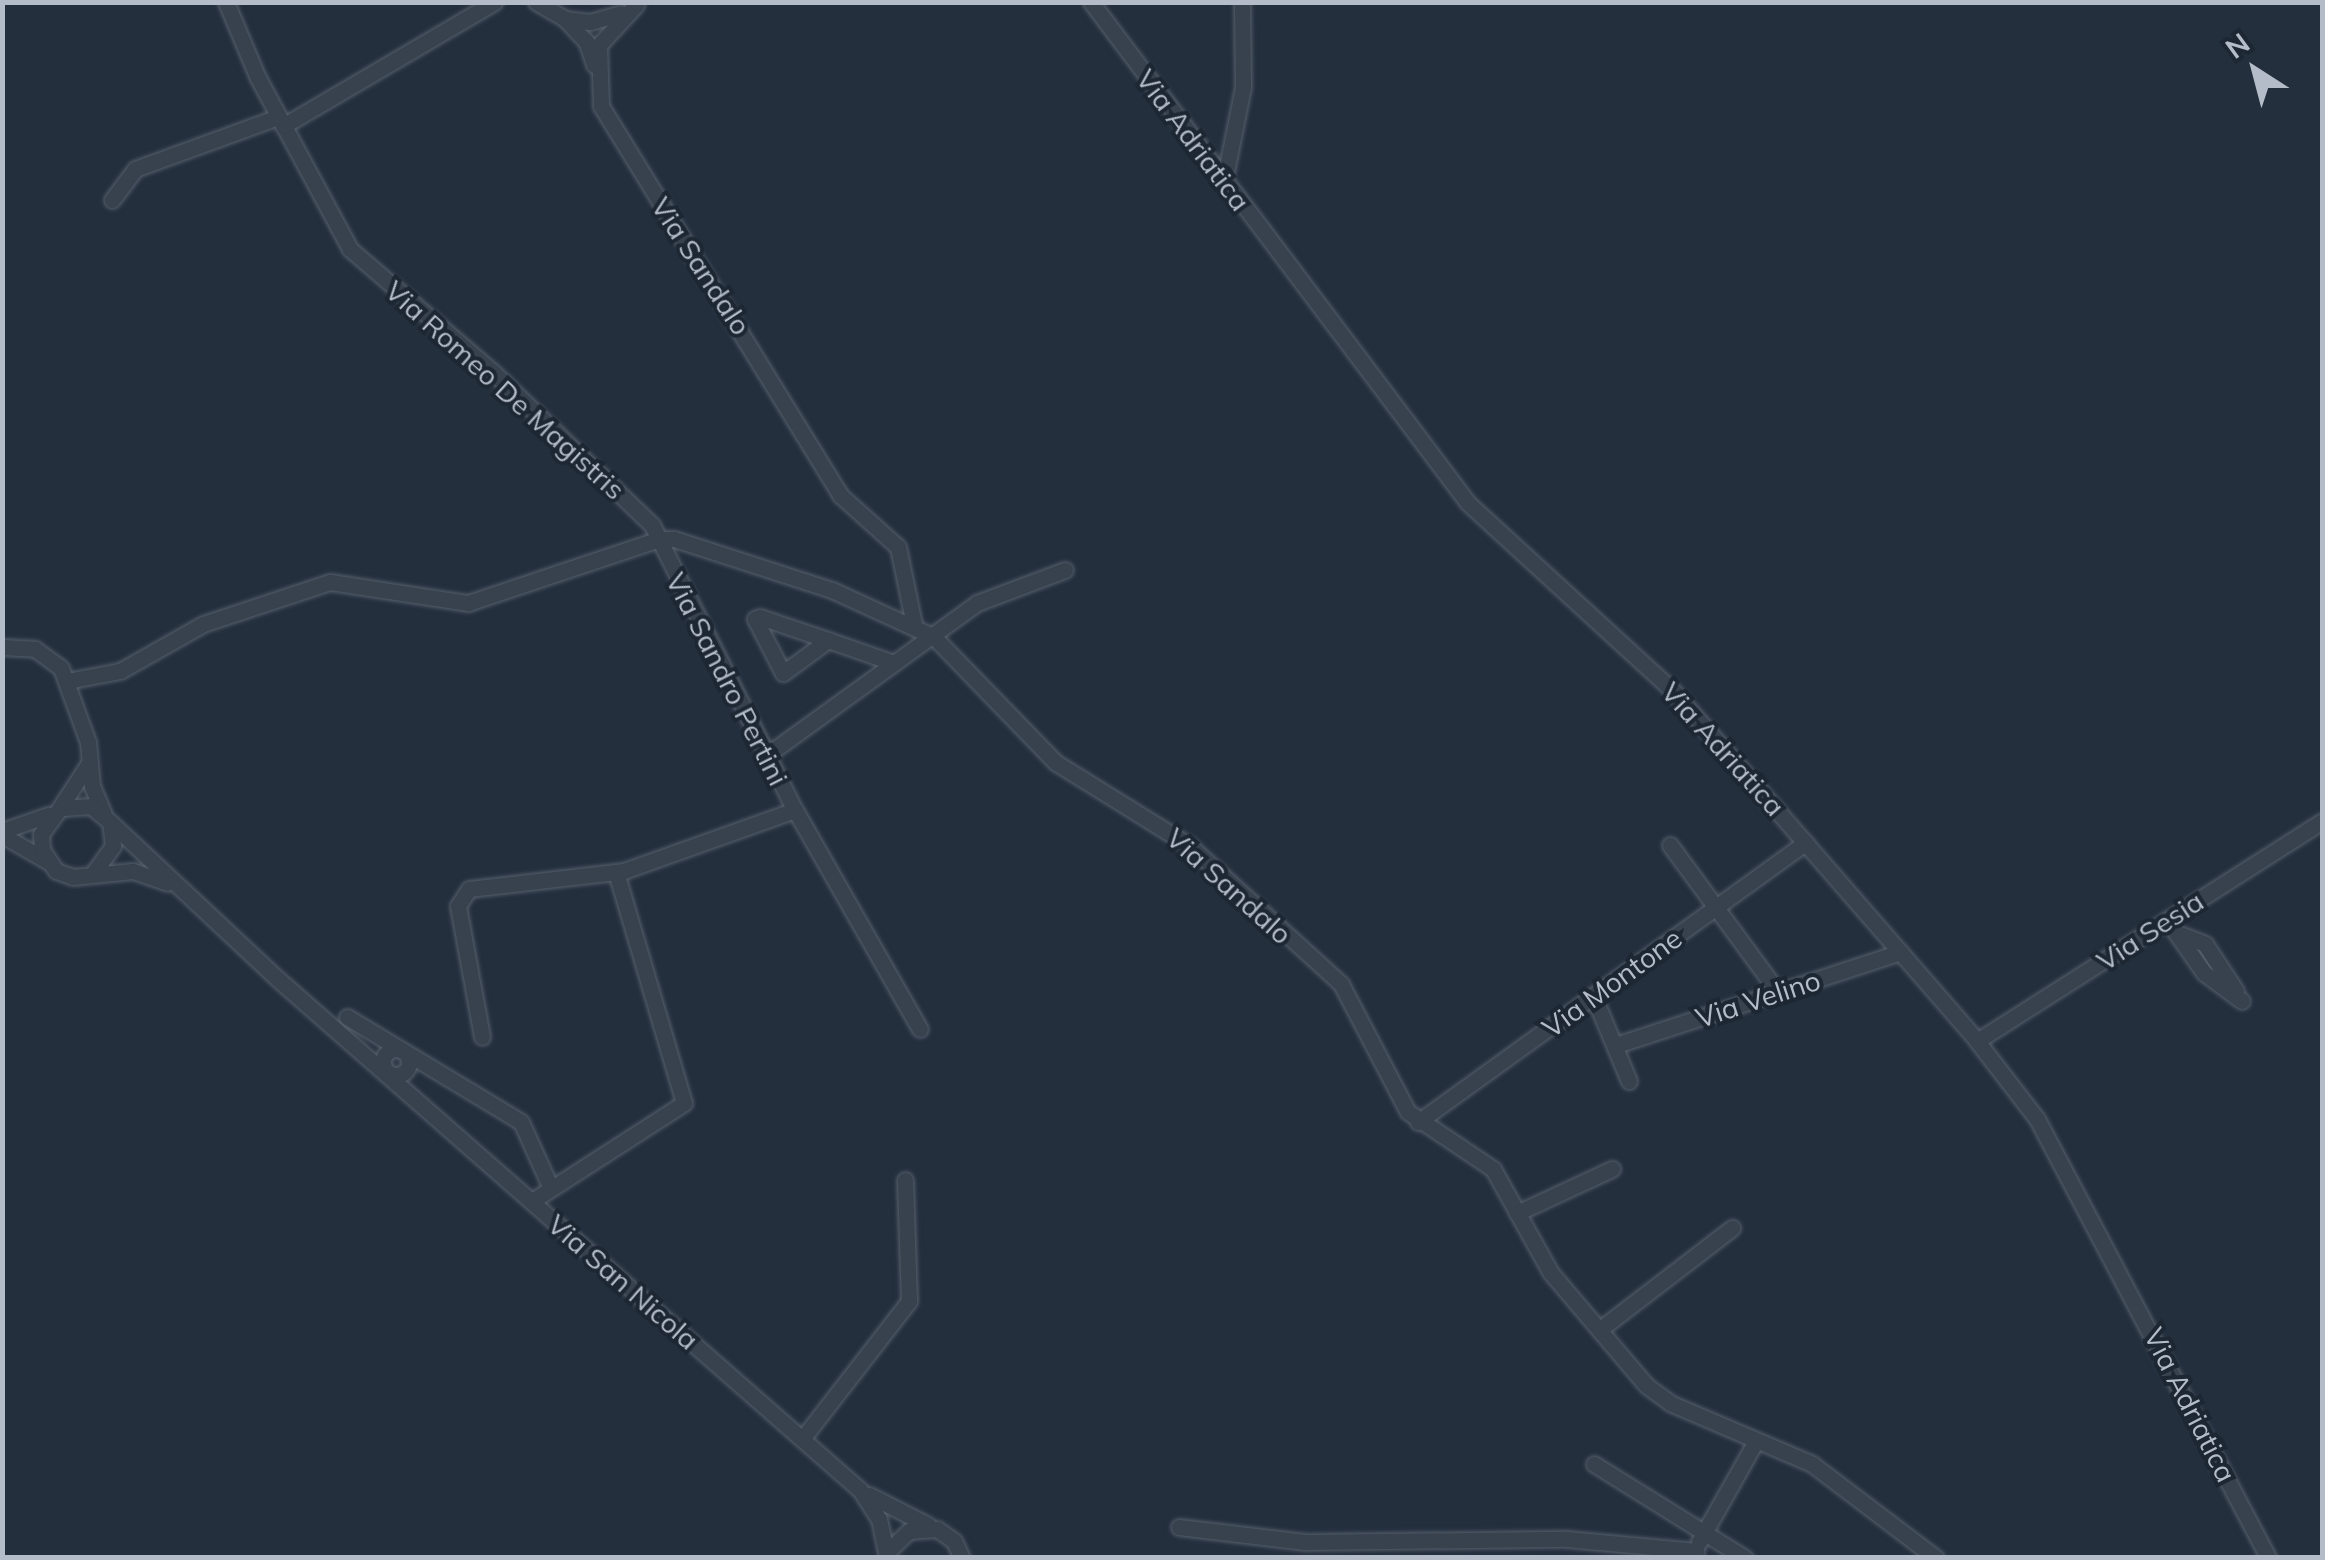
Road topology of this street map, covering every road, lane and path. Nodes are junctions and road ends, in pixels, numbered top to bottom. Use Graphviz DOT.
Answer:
graph roads {
  1 [pos="226,2"];
  2 [pos="525,2"];
  3 [pos="536,2"];
  4 [pos="1090,2"];
  5 [pos="1242,2"];
  6 [pos="637,4"];
  7 [pos="485,6"];
  8 [pos="558,16"];
  9 [pos="595,72"];
  10 [pos="281,121"];
  11 [pos="1224,182"];
  12 [pos="112,200"];
  13 [pos="659,540"];
  14 [pos="1065,570"];
  15 [pos="914,624"];
  16 [pos="934,638"];
  17 [pos="828,640"];
  18 [pos="2,647"];
  19 [pos="894,664"];
  20 [pos="66,680"];
  21 [pos="91,754"];
  22 [pos="767,755"];
  23 [pos="795,810"];
  24 [pos="56,811"];
  25 [pos="107,818"];
  26 [pos="2322,821"];
  27 [pos="2,833"];
  28 [pos="1806,842"];
  29 [pos="1670,845"];
  30 [pos="46,861"];
  31 [pos="94,872"];
  32 [pos="616,872"];
  33 [pos="185,896"];
  34 [pos="1717,907"];
  35 [pos="2172,927"];
  36 [pos="1900,952"];
  37 [pos="1778,992"];
  38 [pos="1594,997"];
  39 [pos="347,1017"];
  40 [pos="920,1030"];
  41 [pos="482,1037"];
  42 [pos="1978,1042"];
  43 [pos="1616,1046"];
  44 [pos="403,1050"];
  45 [pos="388,1072"];
  46 [pos="1629,1081"];
  47 [pos="1418,1122"];
  48 [pos="1612,1169"];
  49 [pos="905,1180"];
  50 [pos="551,1188"];
  51 [pos="532,1201"];
  52 [pos="1517,1213"];
  53 [pos="1732,1228"];
  54 [pos="1598,1330"];
  55 [pos="802,1439"];
  56 [pos="1756,1441"];
  57 [pos="1594,1464"];
  58 [pos="860,1490"];
  59 [pos="1179,1527"];
  60 [pos="936,1529"];
  61 [pos="1703,1533"];
  62 [pos="1306,1550"];
  63 [pos="888,1554"];
  64 [pos="1696,1554"];
  65 [pos="962,1558"];
  66 [pos="1744,1558"];
  67 [pos="1936,1558"];
  68 [pos="2268,1558"];
  1 -- 10 [label="street, Via Romeo De Magistris"];
  2 -- 8 [label="street"];
  3 -- 8 [label="street"];
  4 -- 11 [label="street, Via Adriatica"];
  5 -- 11 [label="street"];
  6 -- 8 [label="street"];
  6 -- 9 [label="street"];
  7 -- 10 [label="street"];
  8 -- 9 [label="street, Via Sandalo"];
  9 -- 15 [label="street, Via Sandalo"];
  10 -- 12 [label="street"];
  10 -- 13 [label="street, Via Romeo De Magistris"];
  11 -- 28 [label="street, Via Adriatica"];
  13 -- 15 [label="street"];
  13 -- 20 [label="street"];
  13 -- 22 [label="street, Via Sandro Pertini"];
  14 -- 16 [label="street"];
  15 -- 16 [label="street, Via Sandalo"];
  16 -- 19 [label="street"];
  16 -- 47 [label="street, Via Sandalo"];
  17 -- 17 [label="street"];
  17 -- 19 [label="street"];
  18 -- 20 [label="street"];
  19 -- 22 [label="street"];
  20 -- 21 [label="street"];
  21 -- 24 [label="street"];
  21 -- 25 [label="street"];
  22 -- 23 [label="street, Via Sandro Pertini"];
  23 -- 32 [label="street, Via Sandro Pertini"];
  23 -- 40 [label="street"];
  24 -- 25 [label="street"];
  24 -- 27 [label="street"];
  24 -- 30 [label="street"];
  25 -- 31 [label="street"];
  25 -- 33 [label="street, Via San Nicola"];
  26 -- 35 [label="street, Via Sesia"];
  27 -- 30 [label="street, Via San Nicola"];
  28 -- 34 [label="street, Via Montone"];
  28 -- 36 [label="street, Via Adriatica"];
  29 -- 34 [label="street"];
  30 -- 31 [label="street, Via San Nicola"];
  31 -- 33 [label="street, Via San Nicola"];
  32 -- 41 [label="street, Via Sandro Pertini"];
  32 -- 50 [label="street"];
  33 -- 45 [label="street, Via San Nicola"];
  34 -- 37 [label="street"];
  34 -- 38 [label="street, Via Montone"];
  35 -- 35 [label="street"];
  35 -- 42 [label="street, Via Sesia"];
  36 -- 37 [label="street, Via Velino"];
  36 -- 42 [label="street, Via Adriatica"];
  37 -- 43 [label="street, Via Velino"];
  38 -- 43 [label="street"];
  38 -- 47 [label="street, Via Montone"];
  39 -- 44 [label="street, Via San Nicola"];
  42 -- 68 [label="street, Via Adriatica"];
  43 -- 46 [label="street"];
  44 -- 45 [label="street"];
  44 -- 50 [label="street, Via San Nicola"];
  45 -- 51 [label="street, Via San Nicola"];
  47 -- 52 [label="street, Via Sandalo"];
  48 -- 52 [label="street"];
  49 -- 55 [label="street"];
  50 -- 51 [label="street"];
  51 -- 55 [label="street, Via San Nicola"];
  52 -- 54 [label="street, Via Sandalo"];
  53 -- 54 [label="street"];
  54 -- 56 [label="street, Via Sandalo"];
  55 -- 58 [label="street, Via San Nicola"];
  56 -- 61 [label="street"];
  56 -- 67 [label="street, Via Sandalo"];
  57 -- 61 [label="street"];
  58 -- 60 [label="street, Via San Nicola"];
  58 -- 63 [label="street, Via San Nicola"];
  59 -- 62 [label="street"];
  60 -- 63 [label="street, Via San Nicola"];
  60 -- 65 [label="street, Via San Nicola"];
  61 -- 64 [label="street"];
  61 -- 66 [label="street"];
  62 -- 64 [label="street"];
}
